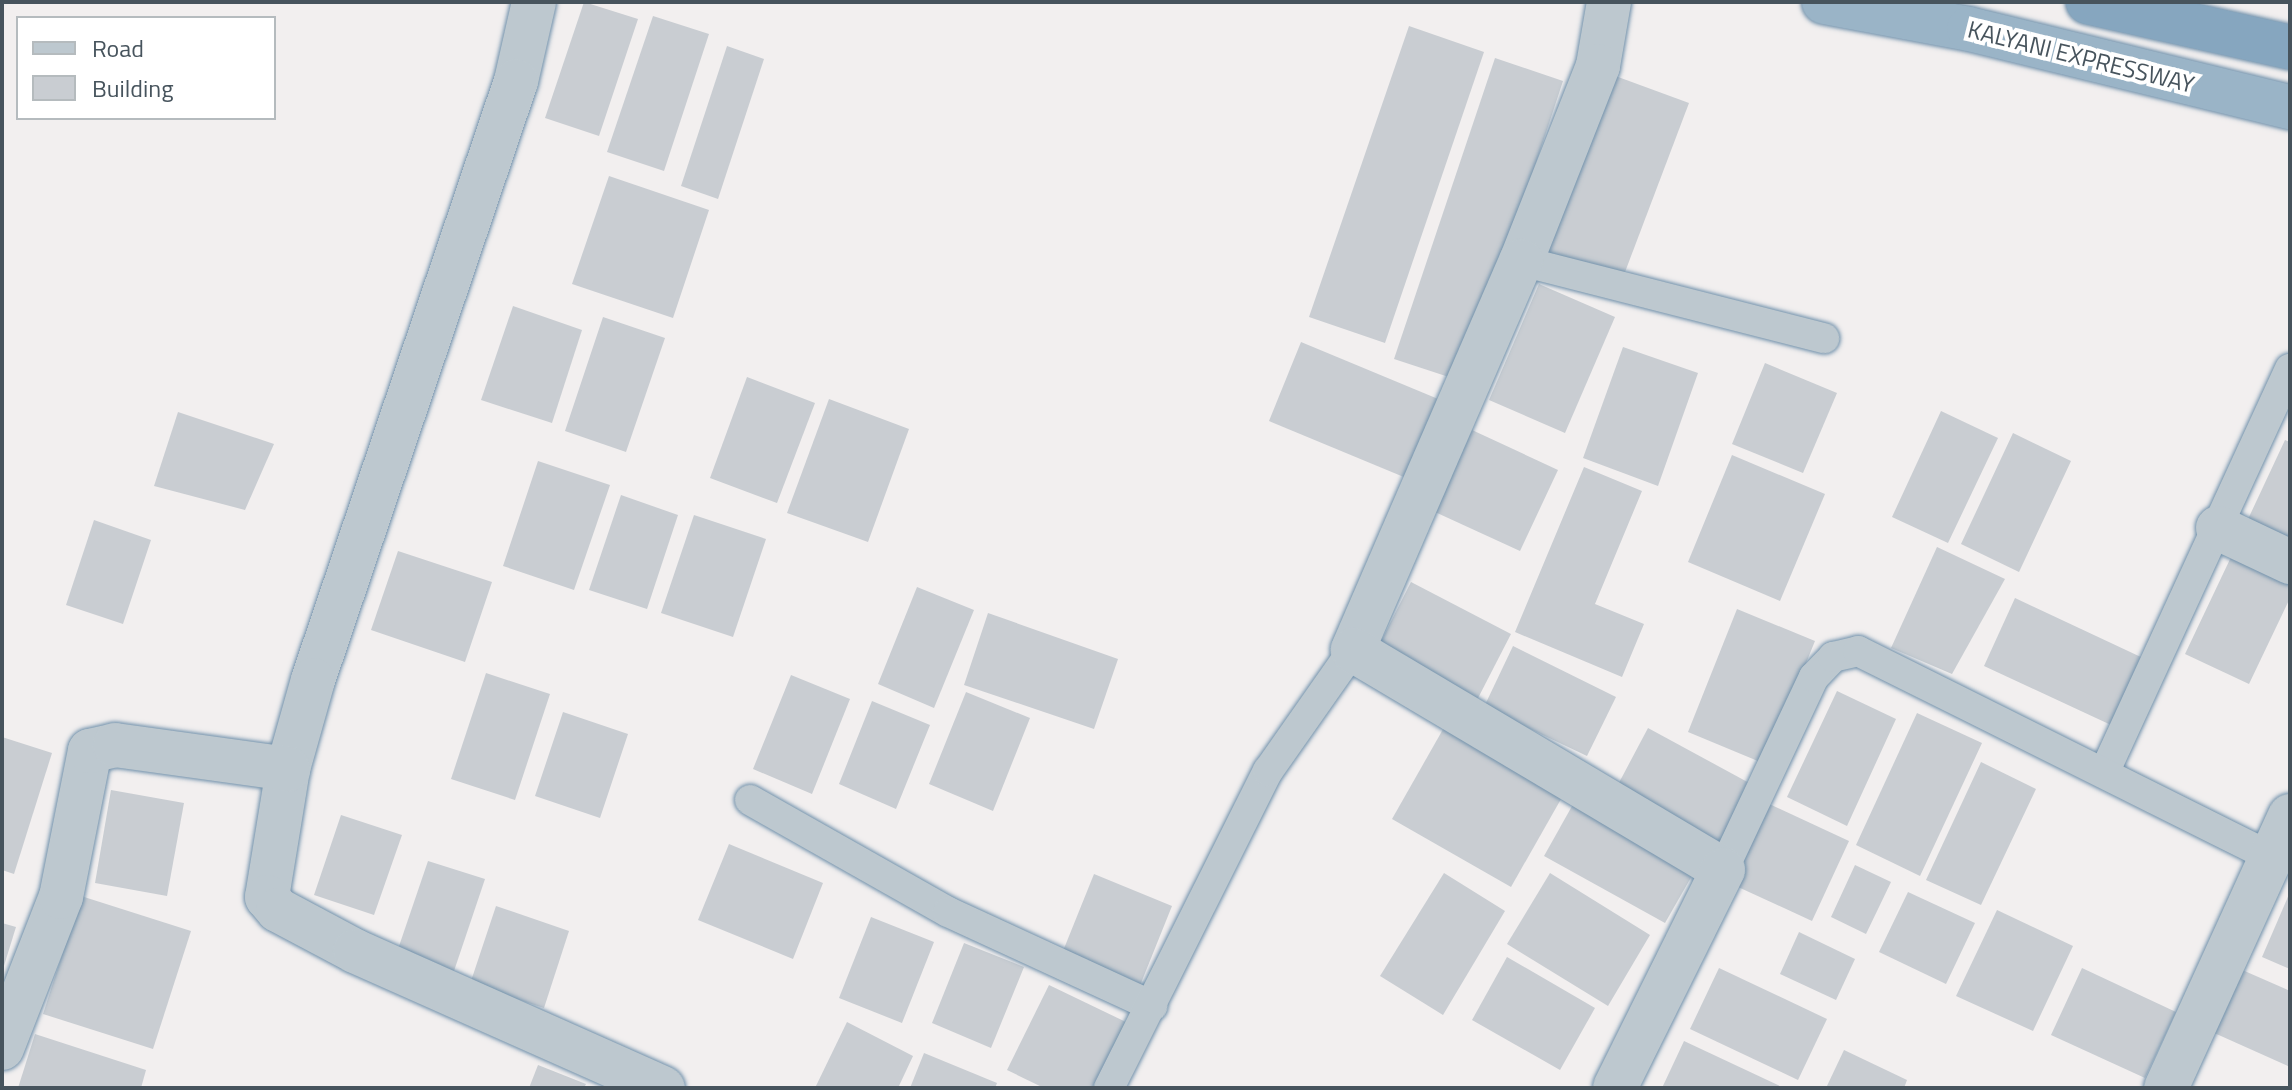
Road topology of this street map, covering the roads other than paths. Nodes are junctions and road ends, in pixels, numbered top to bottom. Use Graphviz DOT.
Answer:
graph roads {
  1 [pos="534,2"];
  2 [pos="1609,2"];
  3 [pos="1824,2"];
  4 [pos="2088,2"];
  5 [pos="2290,47"];
  6 [pos="2290,107"];
  7 [pos="1521,261"];
  8 [pos="1824,338"];
  9 [pos="2290,369"];
  10 [pos="2218,528"];
  11 [pos="2290,562"];
  12 [pos="1353,650"];
  13 [pos="288,769"];
  14 [pos="2104,773"];
  15 [pos="750,800"];
  16 [pos="2290,816"];
  17 [pos="2271,857"];
  18 [pos="1723,870"];
  19 [pos="1152,1006"];
  20 [pos="2,1048"];
  21 [pos="663,1088"];
  22 [pos="1109,1088"];
  23 [pos="1615,1088"];
  24 [pos="2166,1088"];
  1 -- 13 [label="street"];
  2 -- 7 [label="street"];
  3 -- 6 [label="highway, KALYANI EXPRESSWAY"];
  4 -- 5 [label="highway"];
  7 -- 8 [label="lane"];
  7 -- 12 [label="street"];
  9 -- 10 [label="lane"];
  10 -- 11 [label="street"];
  10 -- 14 [label="lane"];
  12 -- 18 [label="street"];
  12 -- 19 [label="lane"];
  13 -- 20 [label="street"];
  13 -- 21 [label="street"];
  14 -- 17 [label="lane"];
  14 -- 18 [label="lane"];
  15 -- 19 [label="lane"];
  16 -- 17 [label="street"];
  17 -- 24 [label="street"];
  18 -- 23 [label="street"];
  19 -- 22 [label="lane"];
}
